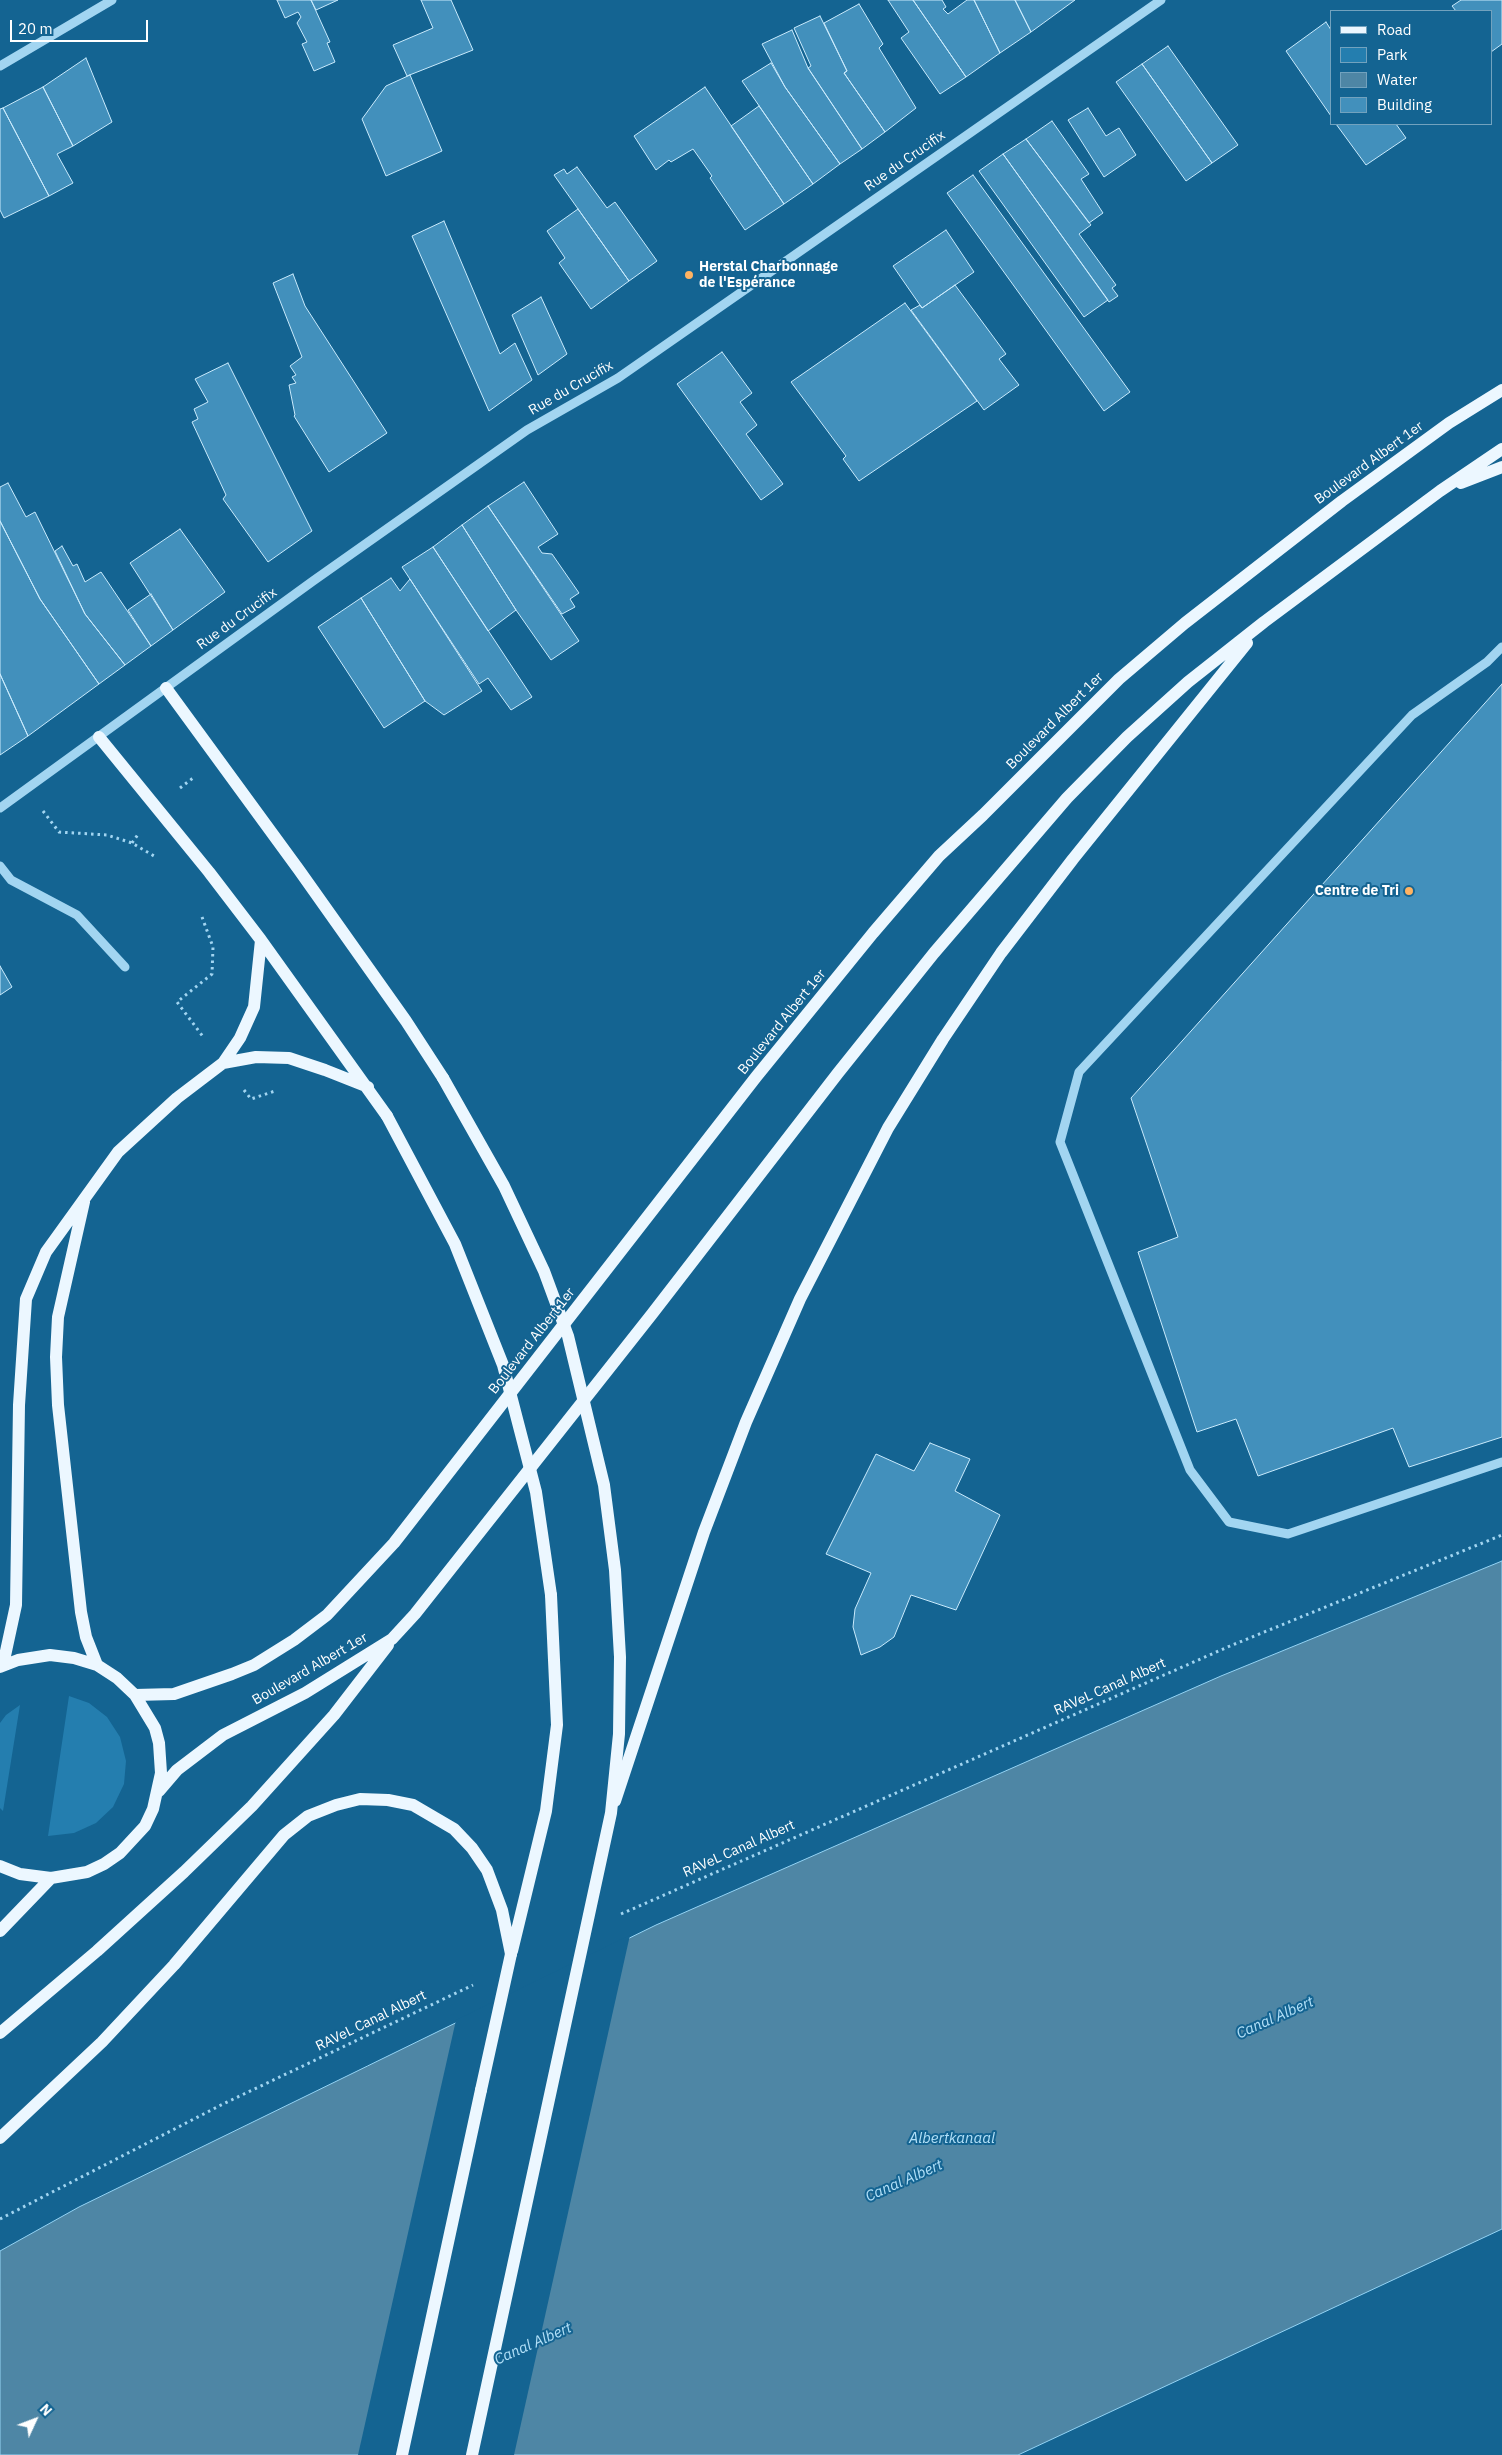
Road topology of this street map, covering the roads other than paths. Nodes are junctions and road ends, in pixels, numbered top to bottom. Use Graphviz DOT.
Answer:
graph roads {
  1 [pos="112,0"];
  2 [pos="1161,0"];
  3 [pos="0,66"];
  4 [pos="1502,390"];
  5 [pos="1502,450"];
  6 [pos="1502,467"];
  7 [pos="1440,492"];
  8 [pos="1264,622"];
  9 [pos="1502,646"];
  10 [pos="166,688"];
  11 [pos="99,737"];
  12 [pos="0,808"];
  13 [pos="0,866"];
  14 [pos="261,940"];
  15 [pos="125,967"];
  16 [pos="223,1063"];
  17 [pos="368,1087"];
  18 [pos="84,1200"];
  19 [pos="1502,1462"];
  20 [pos="392,1639"];
  21 [pos="1,1666"];
  22 [pos="97,1666"];
  23 [pos="135,1695"];
  24 [pos="159,1792"];
  25 [pos="611,1813"];
  26 [pos="0,1866"];
  27 [pos="51,1878"];
  28 [pos="0,1931"];
  29 [pos="511,1954"];
  30 [pos="0,2033"];
  31 [pos="0,2138"];
  32 [pos="402,2455"];
  33 [pos="472,2455"];
  1 -- 3 [label="street"];
  2 -- 10 [label="street, Rue du Crucifix"];
  4 -- 23 [label="main road, Boulevard Albert 1er"];
  5 -- 7 [label="main road, Boulevard Albert 1er"];
  6 -- 7 [label="main road"];
  7 -- 8 [label="main road, Boulevard Albert 1er"];
  8 -- 20 [label="main road, Boulevard Albert 1er"];
  8 -- 25 [label="main road, bridge"];
  9 -- 19 [label="street"];
  10 -- 11 [label="street, Rue du Crucifix"];
  10 -- 25 [label="main road, bridge"];
  11 -- 12 [label="street, Rue du Crucifix"];
  11 -- 14 [label="main road"];
  13 -- 15 [label="street"];
  14 -- 16 [label="main road"];
  14 -- 17 [label="main road"];
  16 -- 17 [label="main road"];
  16 -- 18 [label="main road"];
  17 -- 29 [label="main road, bridge"];
  18 -- 21 [label="main road"];
  18 -- 22 [label="main road"];
  20 -- 24 [label="main road, Boulevard Albert 1er"];
  20 -- 30 [label="main road"];
  21 -- 22 [label="main road, Boulevard Albert 1er"];
  22 -- 23 [label="main road, Boulevard Albert 1er"];
  23 -- 24 [label="main road, Boulevard Albert 1er"];
  24 -- 27 [label="main road, Boulevard Albert 1er"];
  25 -- 33 [label="main road, bridge"];
  26 -- 27 [label="main road, Boulevard Albert 1er"];
  27 -- 28 [label="main road"];
  29 -- 31 [label="main road"];
  29 -- 32 [label="main road, bridge"];
}
